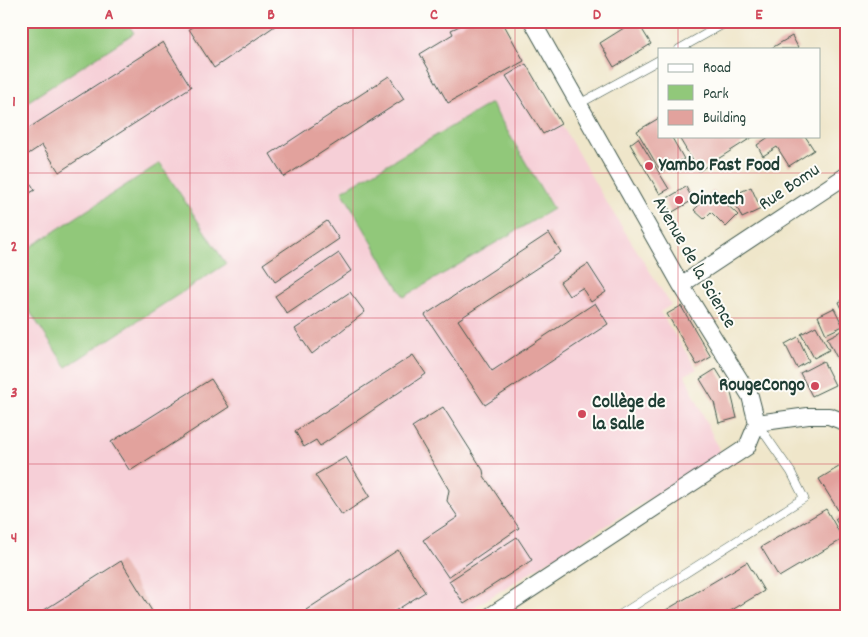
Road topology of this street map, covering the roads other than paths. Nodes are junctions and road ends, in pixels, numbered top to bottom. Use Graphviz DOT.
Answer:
graph roads {
  1 [pos="532,21"];
  2 [pos="729,21"];
  3 [pos="681,48"];
  4 [pos="658,61"];
  5 [pos="579,104"];
  6 [pos="847,175"];
  7 [pos="681,285"];
  8 [pos="757,423"];
  9 [pos="847,423"];
  10 [pos="490,616"];
  11 [pos="618,616"];
  1 -- 5 [label="street, Avenue de la Science"];
  2 -- 3 [label="lane"];
  4 -- 5 [label="lane"];
  5 -- 7 [label="street, Avenue de la Science"];
  6 -- 7 [label="street, Rue Bomu"];
  7 -- 8 [label="street, Avenue de la Science"];
  8 -- 9 [label="street"];
  8 -- 10 [label="street"];
  8 -- 11 [label="lane"];
}
